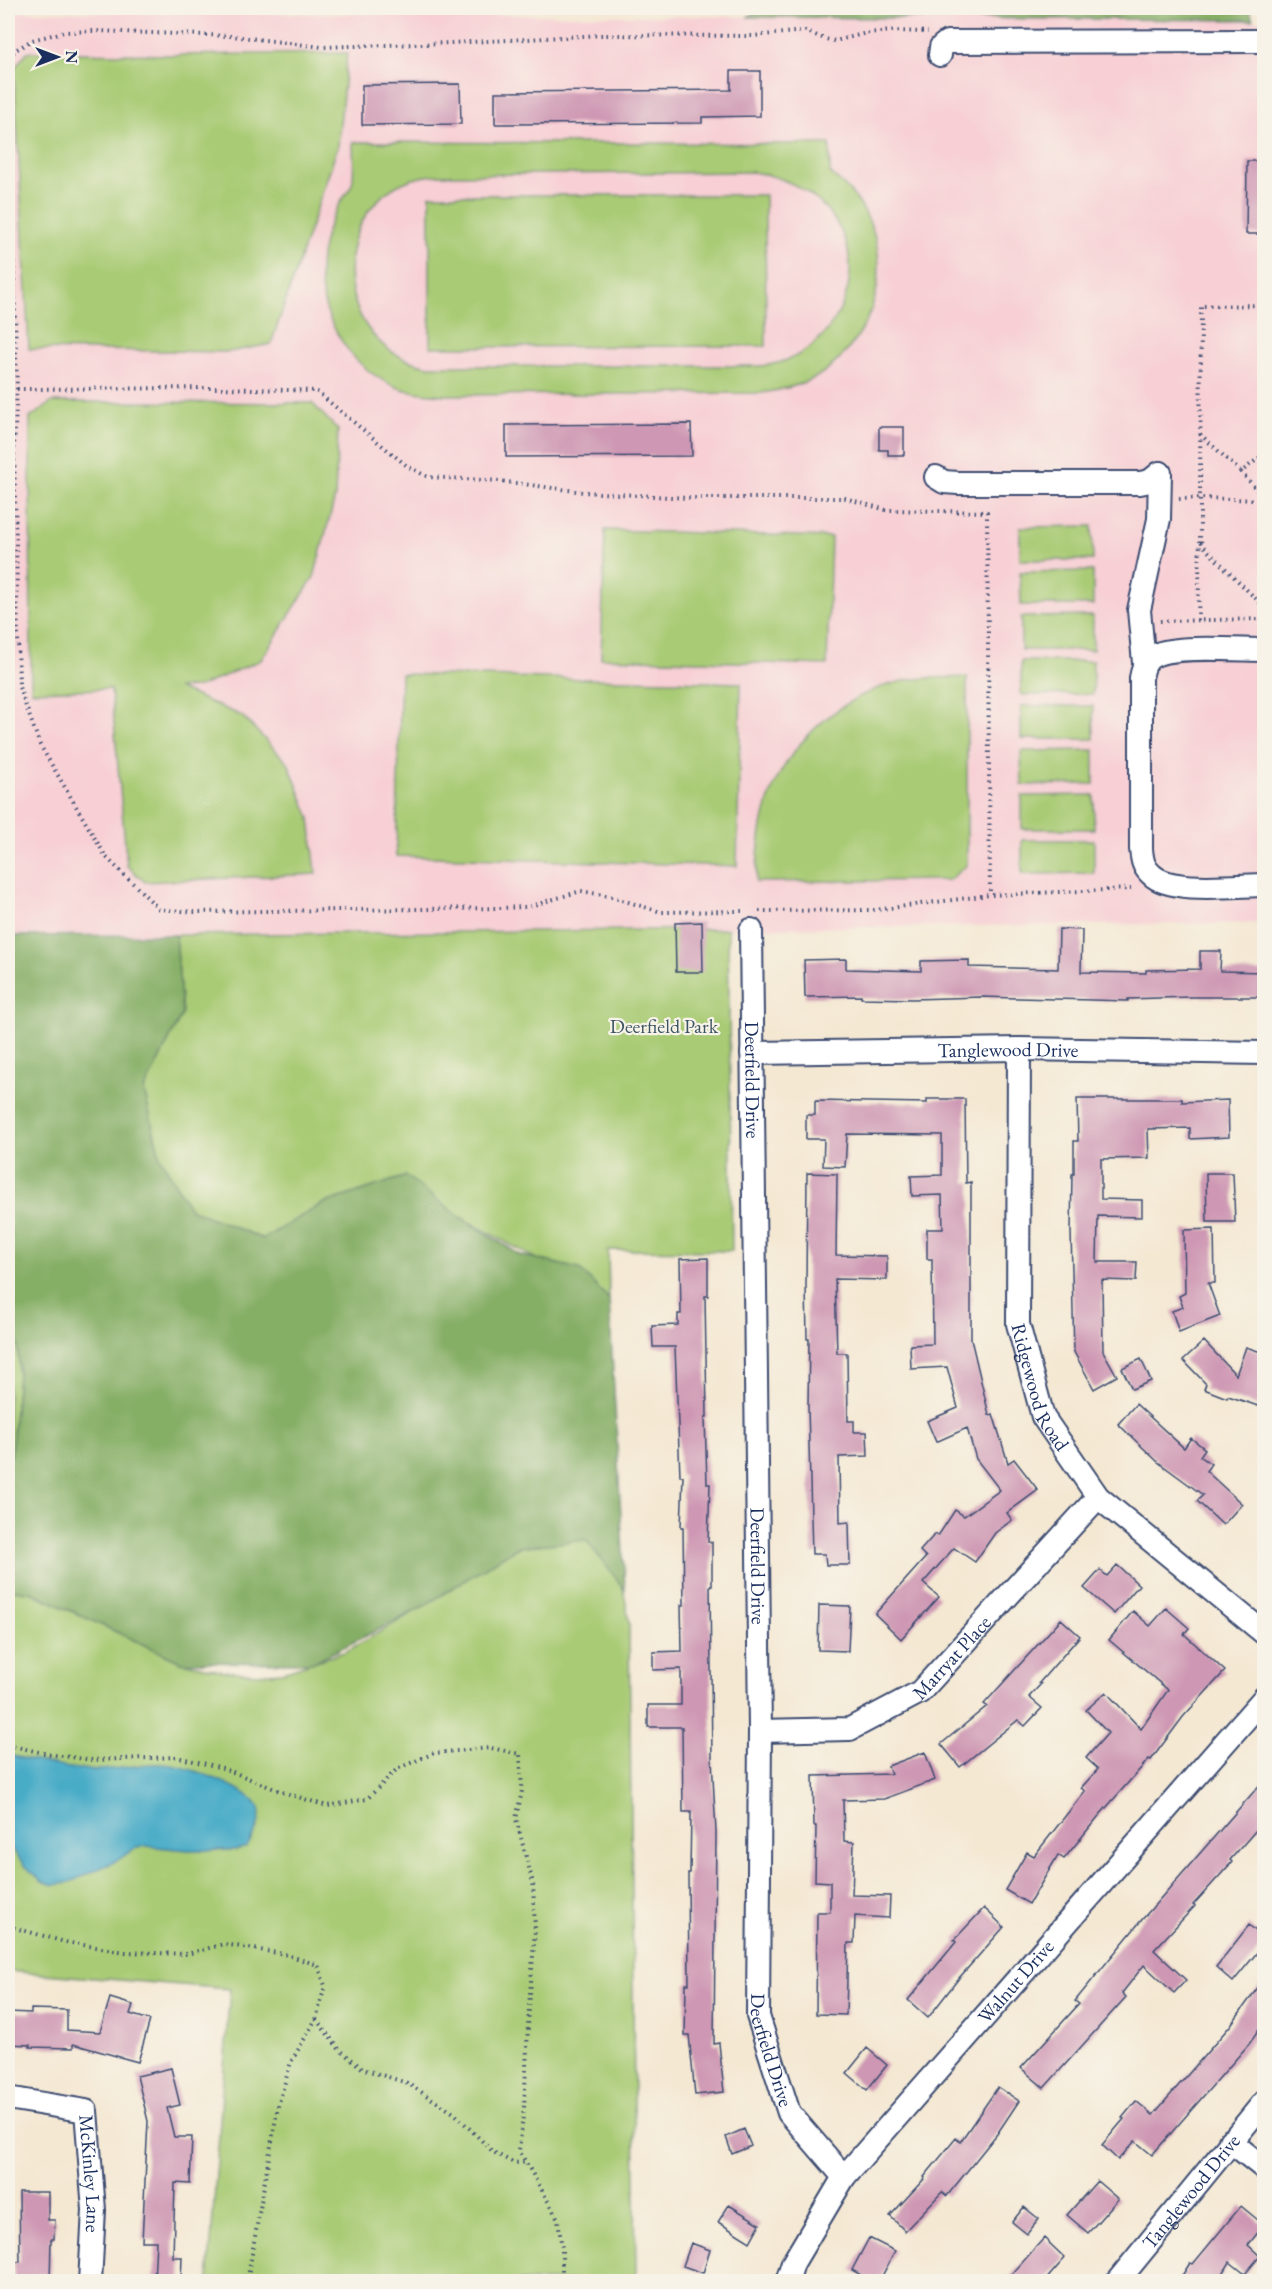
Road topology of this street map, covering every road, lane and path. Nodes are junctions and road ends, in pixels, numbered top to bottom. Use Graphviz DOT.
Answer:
graph roads {
  1 [pos="1264,41"];
  2 [pos="944,49"];
  3 [pos="8,64"];
  4 [pos="8,136"];
  5 [pos="1264,305"];
  6 [pos="17,388"];
  7 [pos="1200,434"];
  8 [pos="1264,454"];
  9 [pos="1241,472"];
  10 [pos="936,477"];
  11 [pos="1200,498"];
  12 [pos="1264,499"];
  13 [pos="1200,540"];
  14 [pos="1264,607"];
  15 [pos="1264,619"];
  16 [pos="1198,620"];
  17 [pos="1165,621"];
  18 [pos="1264,650"];
  19 [pos="1144,663"];
  20 [pos="1264,885"];
  21 [pos="1131,889"];
  22 [pos="990,895"];
  23 [pos="751,930"];
  24 [pos="1019,1049"];
  25 [pos="752,1053"];
  26 [pos="1264,1053"];
  27 [pos="1098,1497"];
  28 [pos="1264,1633"];
  29 [pos="1264,1698"];
  30 [pos="760,1731"];
  31 [pos="8,1745"];
  32 [pos="8,1926"];
  33 [pos="316,2019"];
  34 [pos="8,2098"];
  35 [pos="1264,2102"];
  36 [pos="1230,2141"];
  37 [pos="527,2162"];
  38 [pos="1264,2168"];
  39 [pos="844,2177"];
  40 [pos="90,2282"];
  41 [pos="247,2282"];
  42 [pos="562,2282"];
  43 [pos="787,2282"];
  44 [pos="1117,2282"];
  1 -- 2 [label="street"];
  2 -- 3 [label="path"];
  4 -- 6 [label="path"];
  5 -- 7 [label="path"];
  6 -- 22 [label="path"];
  6 -- 22 [label="path"];
  7 -- 9 [label="path"];
  7 -- 11 [label="path"];
  8 -- 9 [label="path"];
  9 -- 12 [label="path"];
  10 -- 19 [label="street"];
  11 -- 12 [label="path"];
  11 -- 13 [label="path"];
  13 -- 14 [label="path"];
  13 -- 16 [label="path"];
  15 -- 16 [label="path"];
  16 -- 17 [label="path"];
  18 -- 19 [label="street"];
  19 -- 20 [label="street"];
  21 -- 22 [label="path"];
  23 -- 25 [label="street, Deerfield Drive"];
  24 -- 25 [label="street, Tanglewood Drive"];
  24 -- 26 [label="street, Tanglewood Drive"];
  24 -- 27 [label="street, Ridgewood Road"];
  25 -- 30 [label="street, Deerfield Drive"];
  27 -- 28 [label="street, Ridgewood Road"];
  27 -- 30 [label="street, Marryat Place"];
  29 -- 39 [label="street, Walnut Drive"];
  30 -- 39 [label="street, Deerfield Drive"];
  31 -- 37 [label="path"];
  32 -- 33 [label="path"];
  33 -- 37 [label="path"];
  33 -- 41 [label="path"];
  34 -- 40 [label="street, McKinley Lane"];
  35 -- 36 [label="street, Tanglewood Drive"];
  36 -- 38 [label="street"];
  36 -- 44 [label="street, Tanglewood Drive"];
  37 -- 42 [label="path"];
  39 -- 43 [label="street, Walnut Drive"];
}
